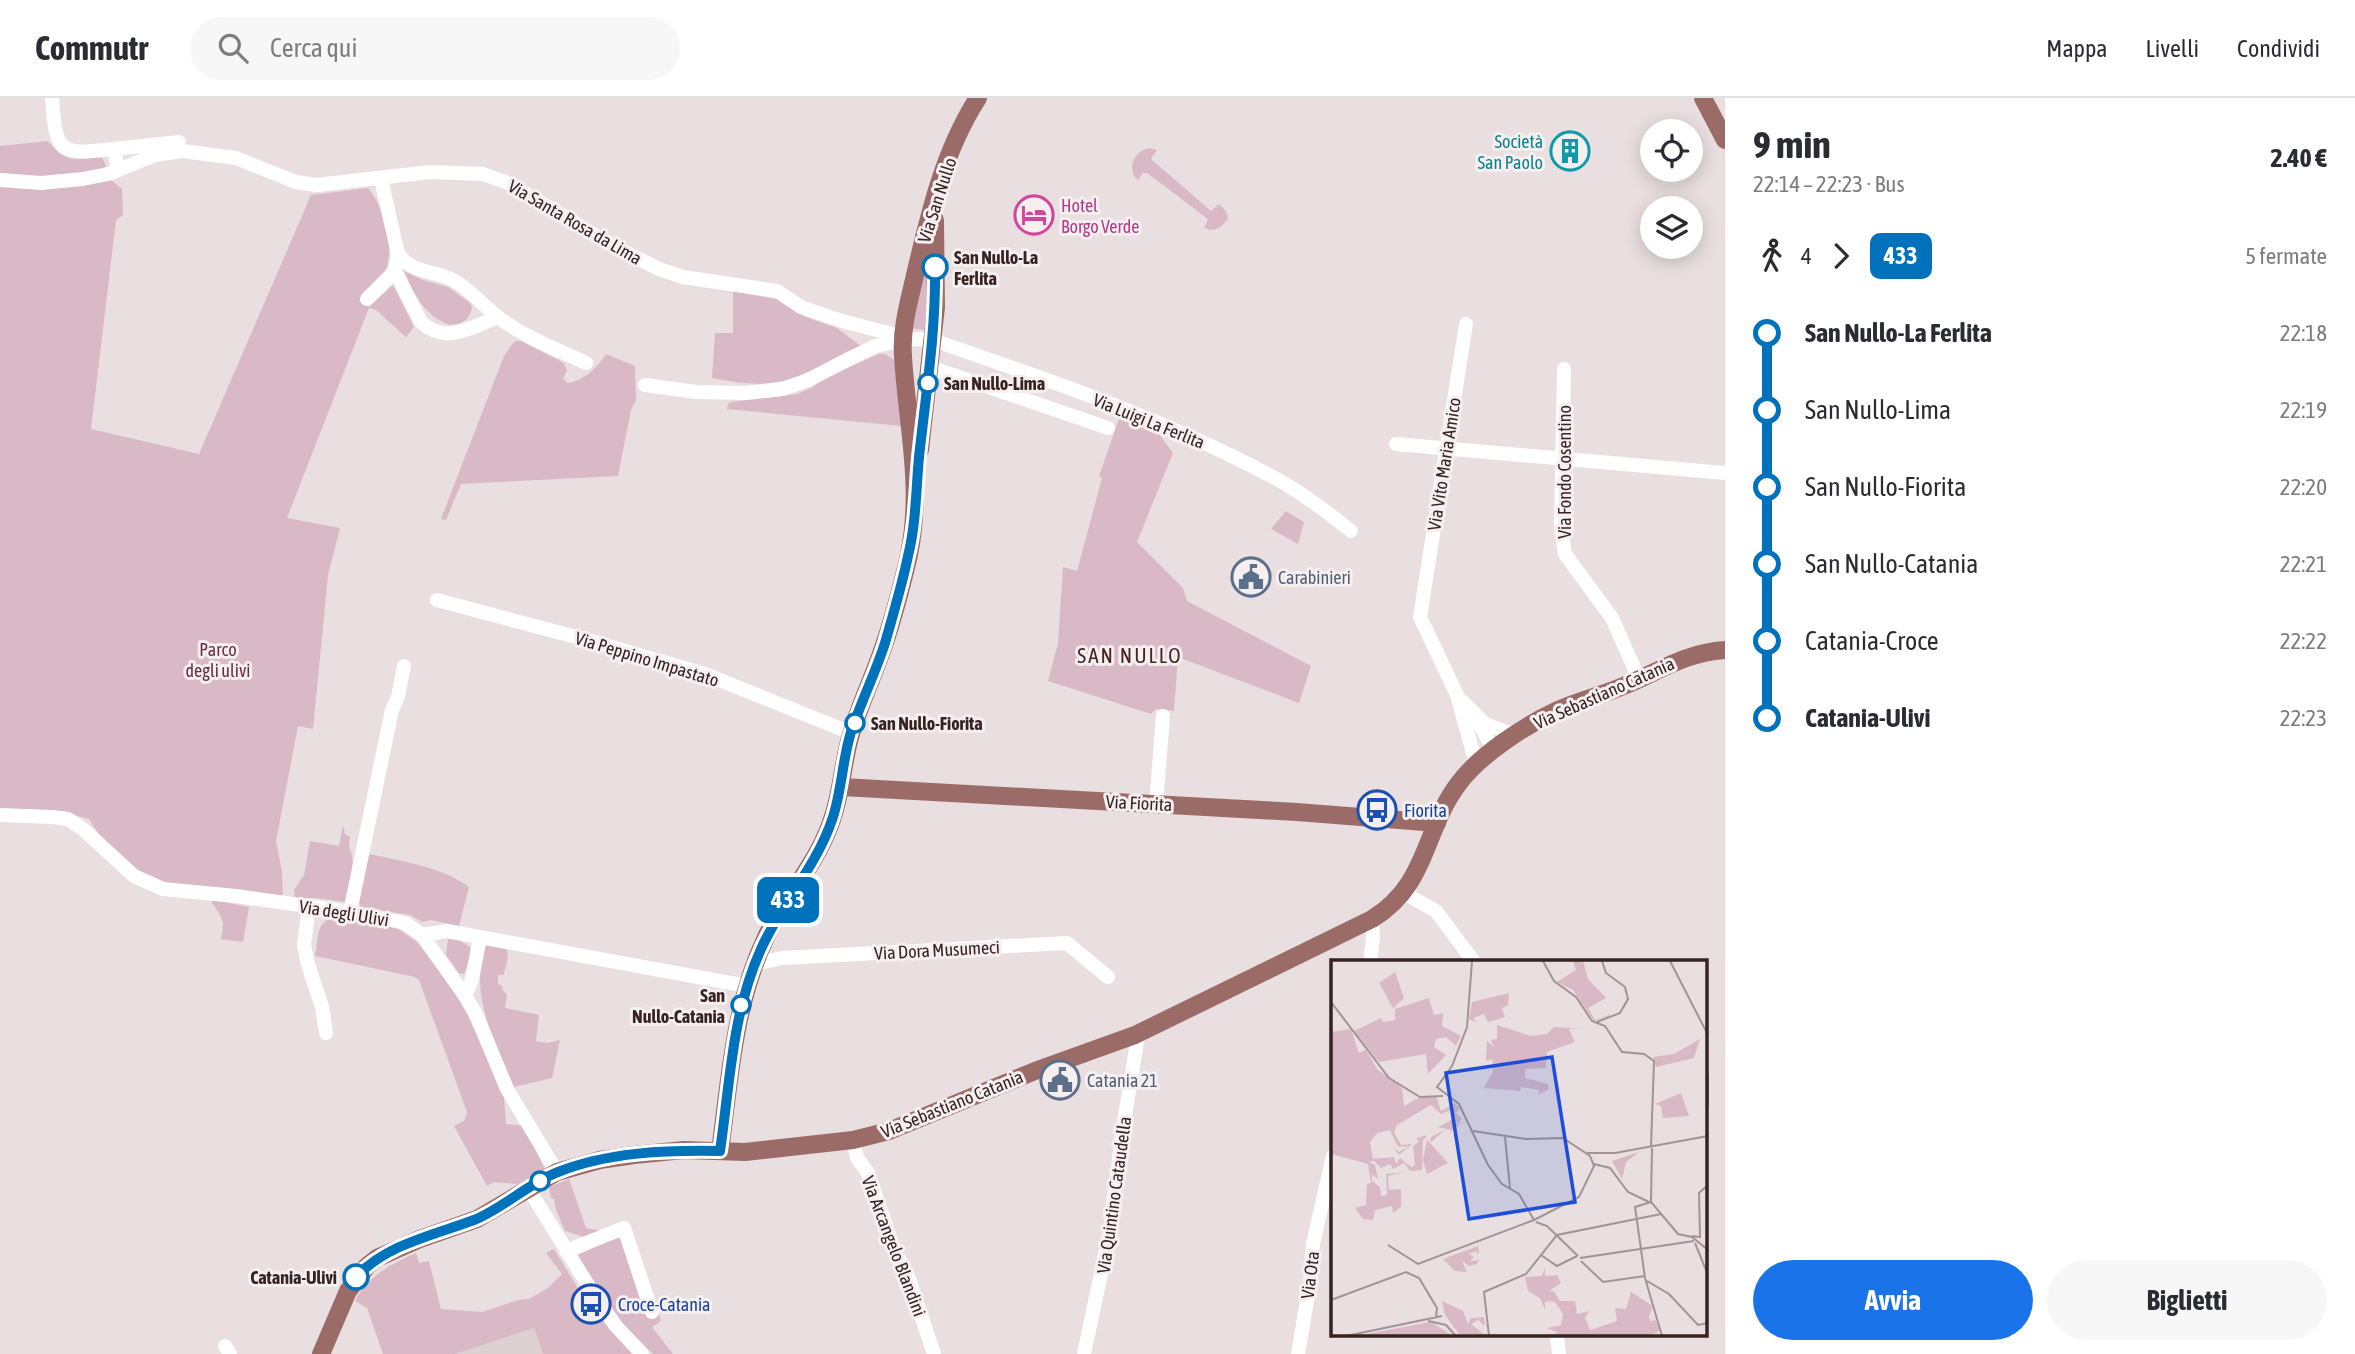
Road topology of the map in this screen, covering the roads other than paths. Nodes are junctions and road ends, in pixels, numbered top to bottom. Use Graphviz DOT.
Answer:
graph roads {
  1 [pos="52,98"];
  2 [pos="978,98"];
  3 [pos="1703,98"];
  4 [pos="1725,140"];
  5 [pos="114,149"];
  6 [pos="236,159"];
  7 [pos="118,170"];
  8 [pos="381,179"];
  9 [pos="0,180"];
  10 [pos="935,202"];
  11 [pos="398,254"];
  12 [pos="395,271"];
  13 [pos="367,299"];
  14 [pos="498,317"];
  15 [pos="1466,324"];
  16 [pos="903,340"];
  17 [pos="933,340"];
  18 [pos="586,363"];
  19 [pos="930,367"];
  20 [pos="1564,369"];
  21 [pos="645,385"];
  22 [pos="907,397"];
  23 [pos="926,397"];
  24 [pos="1108,428"];
  25 [pos="1396,444"];
  26 [pos="1446,450"];
  27 [pos="1564,460"];
  28 [pos="1725,473"];
  29 [pos="916,483"];
  30 [pos="1352,530"];
  31 [pos="437,600"];
  32 [pos="1725,650"];
  33 [pos="404,666"];
  34 [pos="1639,679"];
  35 [pos="1457,695"];
  36 [pos="1474,715"];
  37 [pos="1163,716"];
  38 [pos="851,733"];
  39 [pos="1515,735"];
  40 [pos="1494,751"];
  41 [pos="1475,766"];
  42 [pos="842,787"];
  43 [pos="1156,804"];
  44 [pos="0,815"];
  45 [pos="1437,823"];
  46 [pos="1404,893"];
  47 [pos="309,907"];
  48 [pos="350,912"];
  49 [pos="1372,919"];
  50 [pos="422,935"];
  51 [pos="480,938"];
  52 [pos="1370,960"];
  53 [pos="1473,960"];
  54 [pos="755,964"];
  55 [pos="1108,977"];
  56 [pos="747,986"];
  57 [pos="465,996"];
  58 [pos="326,1033"];
  59 [pos="1135,1035"];
  60 [pos="853,1140"];
  61 [pos="720,1151"];
  62 [pos="1331,1165"];
  63 [pos="557,1172"];
  64 [pos="528,1188"];
  65 [pos="566,1251"];
  66 [pos="652,1312"];
  67 [pos="1557,1336"];
  68 [pos="321,1354"];
  69 [pos="642,1354"];
  70 [pos="934,1354"];
  71 [pos="1084,1354"];
  72 [pos="1298,1354"];
  73 [pos="1559,1354"];
  1 -- 5 [label="street"];
  2 -- 10 [label="main road, Via San Nullo"];
  3 -- 4 [label="main road"];
  5 -- 6 [label="street"];
  5 -- 7 [label="street"];
  6 -- 7 [label="street, Via Santa Rosa da Lima"];
  6 -- 8 [label="street, Via Santa Rosa da Lima"];
  7 -- 9 [label="street, Via Santa Rosa da Lima"];
  8 -- 11 [label="street"];
  8 -- 16 [label="street, Via Santa Rosa da Lima"];
  10 -- 16 [label="main road, Via San Nullo"];
  10 -- 17 [label="main road"];
  11 -- 12 [label="street"];
  11 -- 14 [label="street"];
  12 -- 13 [label="street"];
  12 -- 14 [label="street"];
  14 -- 18 [label="street"];
  15 -- 26 [label="street, Via Vito Maria Amico"];
  16 -- 17 [label="street, Via Luigi La Ferlita"];
  16 -- 21 [label="street"];
  16 -- 22 [label="main road, Via San Nullo"];
  17 -- 19 [label="main road"];
  17 -- 30 [label="street, Via Luigi La Ferlita"];
  19 -- 23 [label="main road"];
  19 -- 24 [label="street"];
  20 -- 27 [label="street, Via Fondo Cosentino"];
  22 -- 23 [label="street"];
  22 -- 29 [label="main road, Via San Nullo"];
  23 -- 29 [label="main road"];
  25 -- 26 [label="street"];
  26 -- 27 [label="street"];
  26 -- 35 [label="street, Via Vito Maria Amico"];
  27 -- 28 [label="street"];
  27 -- 34 [label="street, Via Fondo Cosentino"];
  29 -- 38 [label="main road, Via San Nullo"];
  31 -- 38 [label="street, Via Peppino Impastato"];
  32 -- 34 [label="main road, Via Sebastiano Catania"];
  33 -- 48 [label="street"];
  34 -- 39 [label="main road, Via Sebastiano Catania"];
  35 -- 36 [label="street"];
  35 -- 41 [label="street"];
  36 -- 39 [label="street"];
  36 -- 40 [label="street"];
  37 -- 43 [label="street"];
  38 -- 42 [label="main road, Via San Nullo"];
  39 -- 40 [label="main road, Via Sebastiano Catania"];
  40 -- 41 [label="main road, Via Sebastiano Catania"];
  41 -- 45 [label="main road, Via Sebastiano Catania"];
  42 -- 43 [label="main road, Via Fiorita"];
  42 -- 54 [label="main road, Via San Nullo"];
  43 -- 45 [label="main road, Via Fiorita"];
  44 -- 47 [label="street, Via degli Ulivi"];
  45 -- 46 [label="main road, Via Sebastiano Catania"];
  46 -- 49 [label="main road, Via Sebastiano Catania"];
  46 -- 53 [label="street"];
  47 -- 48 [label="street, Via degli Ulivi"];
  47 -- 58 [label="street"];
  48 -- 50 [label="street, Via degli Ulivi"];
  49 -- 52 [label="street"];
  49 -- 59 [label="main road, Via Sebastiano Catania"];
  50 -- 51 [label="street, Via degli Ulivi"];
  50 -- 57 [label="street"];
  51 -- 56 [label="street, Via degli Ulivi"];
  51 -- 57 [label="street"];
  54 -- 55 [label="street, Via Dora Musumeci"];
  54 -- 56 [label="main road, Via San Nullo"];
  56 -- 61 [label="main road, Via San Nullo"];
  57 -- 63 [label="street"];
  59 -- 60 [label="main road, Via Sebastiano Catania"];
  59 -- 71 [label="street, Via Quintino Cataudella"];
  60 -- 61 [label="main road, Via Sebastiano Catania"];
  60 -- 70 [label="street, Via Arcangelo Blandini"];
  61 -- 63 [label="main road, Via Sebastiano Catania"];
  62 -- 72 [label="street, Via Ota"];
  63 -- 64 [label="main road, Via Sebastiano Catania"];
  64 -- 65 [label="street"];
  64 -- 68 [label="main road, Via Sebastiano Catania"];
  65 -- 66 [label="street"];
  65 -- 69 [label="street"];
  67 -- 73 [label="street"];
}
